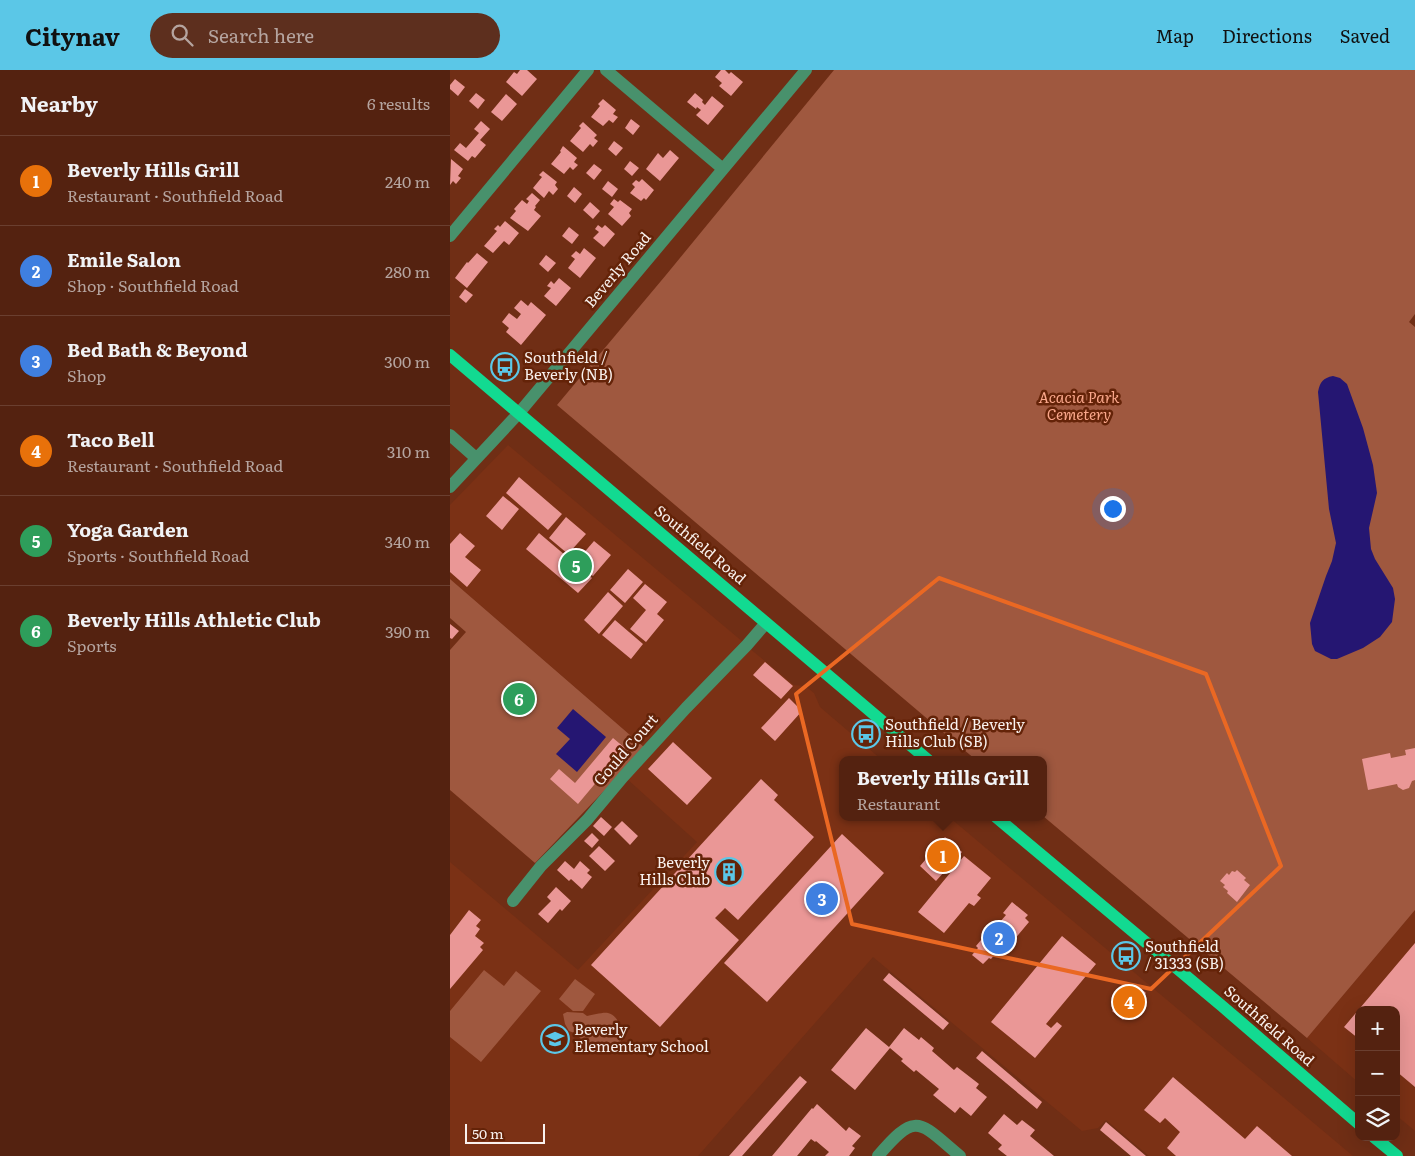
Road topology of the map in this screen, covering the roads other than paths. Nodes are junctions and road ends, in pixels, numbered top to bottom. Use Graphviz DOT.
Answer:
graph roads {
  1 [pos="588,70"];
  2 [pos="606,70"];
  3 [pos="806,70"];
  4 [pos="723,169"];
  5 [pos="450,236"];
  6 [pos="450,356"];
  7 [pos="519,413"];
  8 [pos="450,435"];
  9 [pos="476,458"];
  10 [pos="450,486"];
  11 [pos="766,622"];
  12 [pos="923,756"];
  13 [pos="1001,821"];
  14 [pos="513,901"];
  15 [pos="1355,1121"];
  16 [pos="1379,1141"];
  17 [pos="878,1156"];
  18 [pos="960,1156"];
  19 [pos="1397,1156"];
  1 -- 5 [label="street"];
  2 -- 4 [label="street"];
  3 -- 4 [label="street, Beverly Road"];
  4 -- 7 [label="street, Beverly Road"];
  6 -- 7 [label="main road, Southfield Road"];
  7 -- 9 [label="street, Beverly Road"];
  7 -- 11 [label="main road, Southfield Road"];
  8 -- 9 [label="street"];
  9 -- 10 [label="street, Beverly Road"];
  11 -- 12 [label="main road, Southfield Road"];
  11 -- 14 [label="street, Gould Court"];
  13 -- 15 [label="main road, Southfield Road"];
  16 -- 19 [label="main road"];
  17 -- 18 [label="street"];
}
